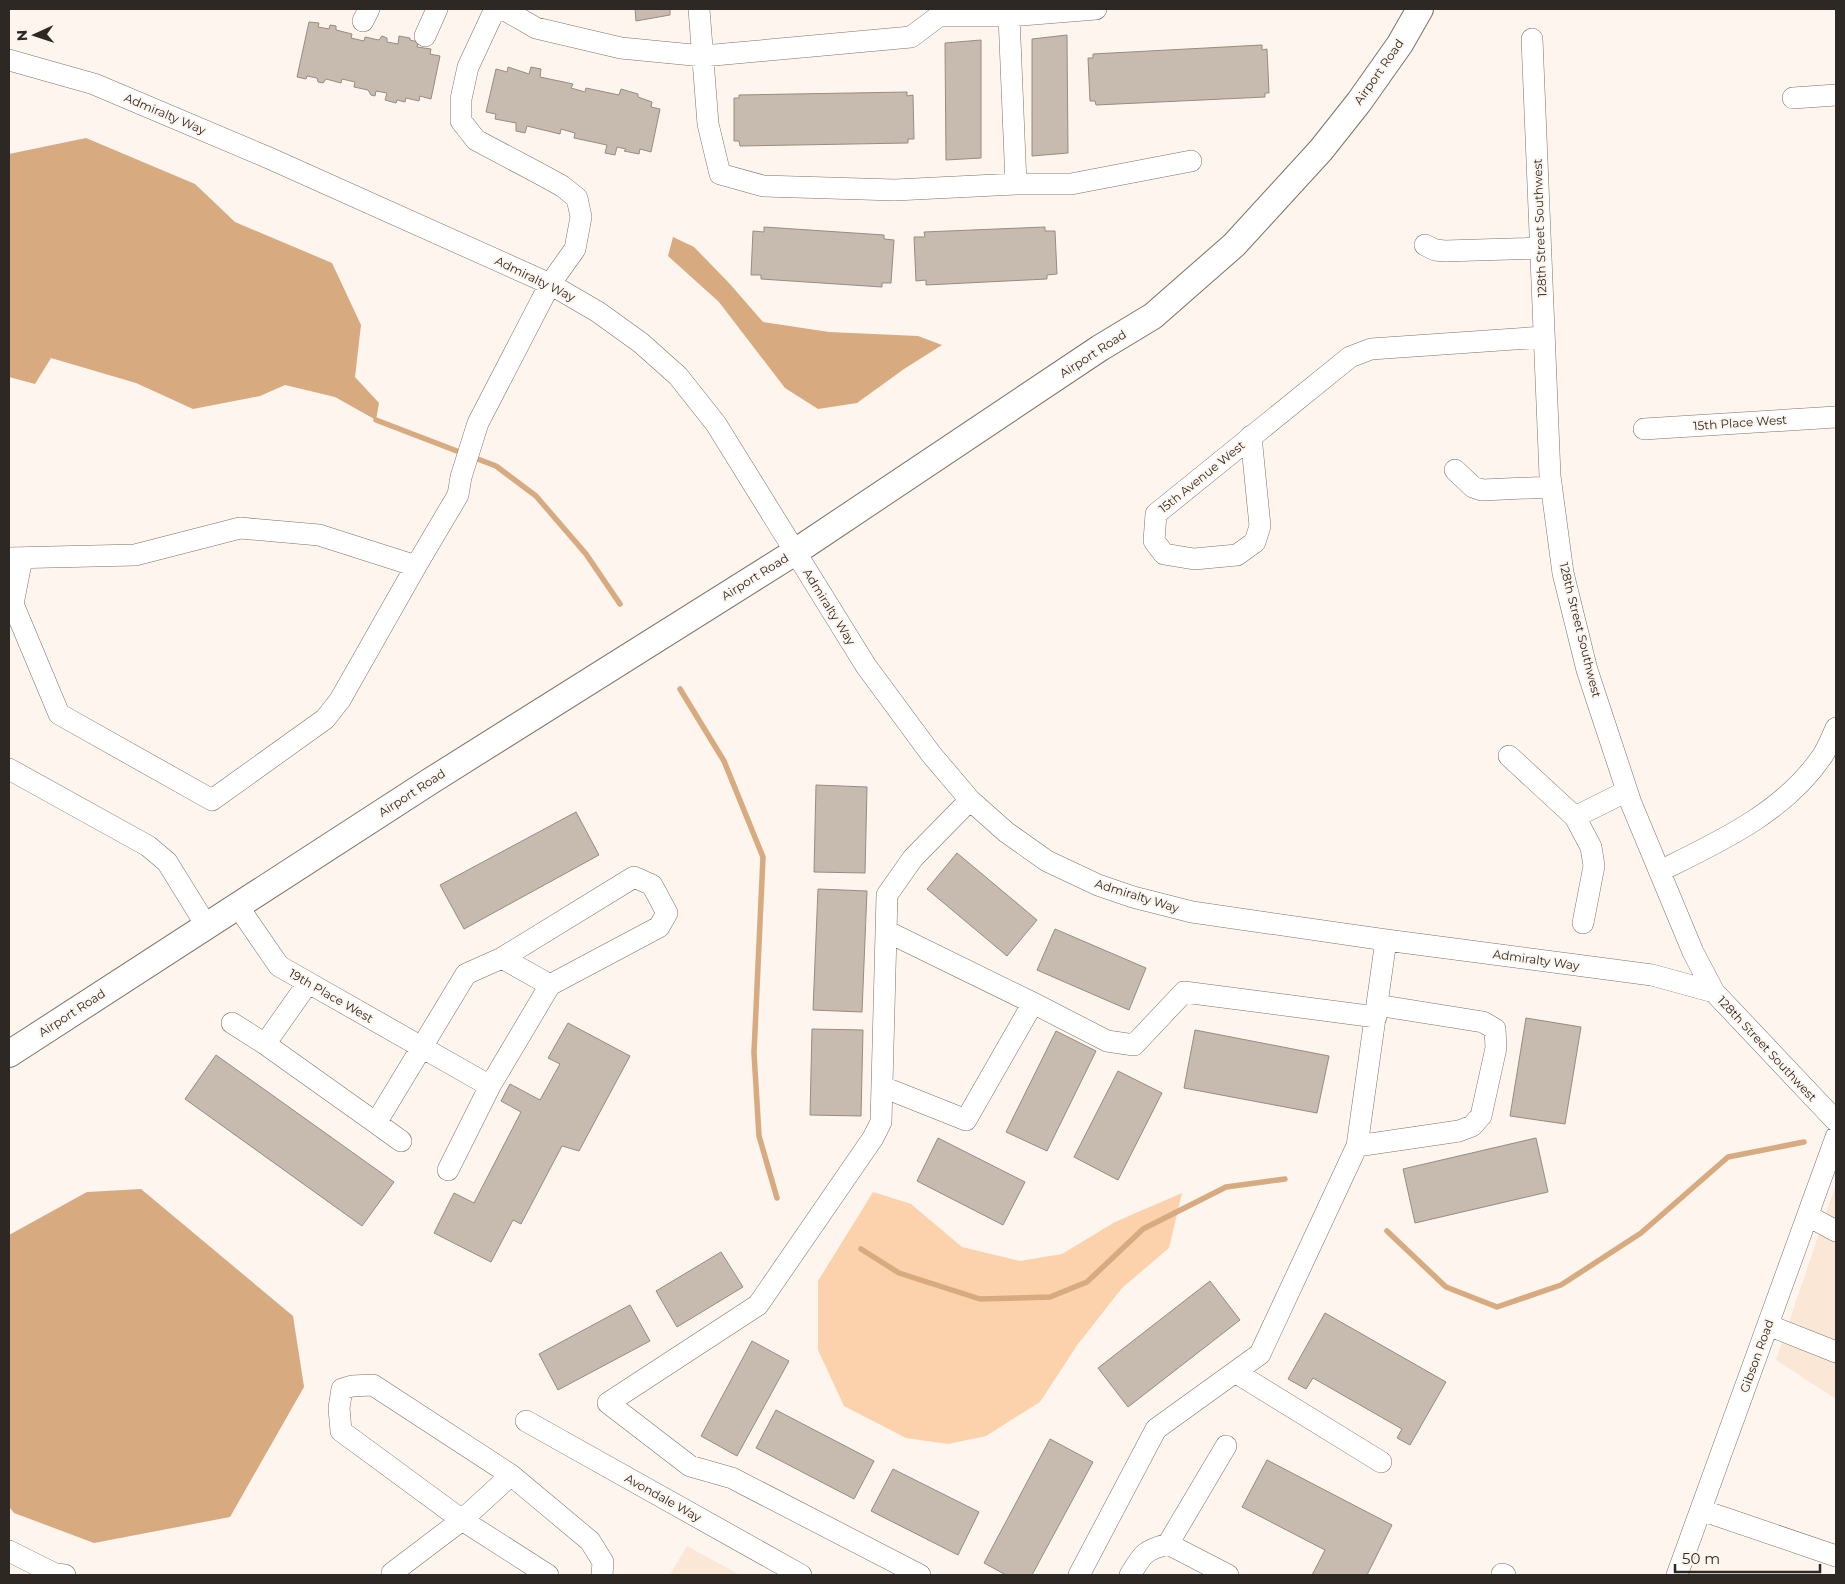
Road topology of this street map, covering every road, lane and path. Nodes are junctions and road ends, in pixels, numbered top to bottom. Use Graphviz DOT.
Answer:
graph roads {
  1 [pos="437,9"];
  2 [pos="495,9"];
  3 [pos="502,9"];
  4 [pos="699,9"];
  5 [pos="1096,9"];
  6 [pos="1420,9"];
  7 [pos="1009,16"];
  8 [pos="425,36"];
  9 [pos="1532,39"];
  10 [pos="704,56"];
  11 [pos="9,60"];
  12 [pos="1836,95"];
  13 [pos="1793,98"];
  14 [pos="1191,161"];
  15 [pos="1016,184"];
  16 [pos="1425,245"];
  17 [pos="1540,248"];
  18 [pos="550,284"];
  19 [pos="1544,337"];
  20 [pos="1836,417"];
  21 [pos="1644,429"];
  22 [pos="1252,436"];
  23 [pos="1455,470"];
  24 [pos="1551,487"];
  25 [pos="794,552"];
  26 [pos="15,558"];
  27 [pos="416,566"];
  28 [pos="11,603"];
  29 [pos="1836,728"];
  30 [pos="1509,756"];
  31 [pos="9,769"];
  32 [pos="1627,791"];
  33 [pos="970,800"];
  34 [pos="1574,817"];
  35 [pos="1660,870"];
  36 [pos="237,905"];
  37 [pos="1583,923"];
  38 [pos="206,925"];
  39 [pos="886,931"];
  40 [pos="1386,940"];
  41 [pos="502,958"];
  42 [pos="308,983"];
  43 [pos="550,985"];
  44 [pos="1714,992"];
  45 [pos="1033,1003"];
  46 [pos="1376,1011"];
  47 [pos="232,1023"];
  48 [pos="265,1044"];
  49 [pos="421,1047"];
  50 [pos="9,1054"];
  51 [pos="490,1086"];
  52 [pos="883,1087"];
  53 [pos="1836,1121"];
  54 [pos="376,1123"];
  55 [pos="1836,1137"];
  56 [pos="401,1141"];
  57 [pos="1357,1146"];
  58 [pos="448,1170"];
  59 [pos="1808,1216"];
  60 [pos="1836,1231"];
  61 [pos="1768,1325"];
  62 [pos="1836,1352"];
  63 [pos="1235,1372"];
  64 [pos="526,1421"];
  65 [pos="1226,1446"];
  66 [pos="1381,1462"];
  67 [pos="511,1475"];
  68 [pos="1701,1510"];
  69 [pos="462,1520"];
  70 [pos="1168,1544"];
  71 [pos="9,1552"];
  72 [pos="1836,1556"];
  73 [pos="393,1574"];
  74 [pos="65,1575"];
  75 [pos="548,1575"];
  76 [pos="602,1575"];
  77 [pos="801,1575"];
  78 [pos="920,1575"];
  79 [pos="1079,1575"];
  80 [pos="1130,1575"];
  81 [pos="1228,1575"];
  82 [pos="1678,1575"];
  1 -- 8 [label="street"];
  2 -- 18 [label="street"];
  3 -- 10 [label="street"];
  4 -- 10 [label="street"];
  5 -- 7 [label="street"];
  6 -- 25 [label="main road, Airport Road"];
  7 -- 10 [label="street"];
  7 -- 15 [label="street"];
  9 -- 17 [label="street, 128th Street Southwest"];
  10 -- 15 [label="street"];
  11 -- 18 [label="street, Admiralty Way"];
  12 -- 13 [label="street"];
  14 -- 15 [label="street"];
  16 -- 17 [label="street"];
  17 -- 19 [label="street, 128th Street Southwest"];
  18 -- 25 [label="street, Admiralty Way"];
  18 -- 27 [label="street"];
  19 -- 22 [label="street, 15th Avenue West"];
  19 -- 24 [label="street, 128th Street Southwest"];
  20 -- 21 [label="street, 15th Place West"];
  22 -- 22 [label="street, 15th Avenue West"];
  23 -- 24 [label="street"];
  24 -- 32 [label="street, 128th Street Southwest"];
  25 -- 33 [label="street, Admiralty Way"];
  25 -- 36 [label="main road, Airport Road"];
  26 -- 27 [label="street"];
  26 -- 28 [label="street"];
  27 -- 28 [label="street"];
  29 -- 35 [label="street"];
  30 -- 34 [label="street"];
  31 -- 38 [label="street"];
  32 -- 34 [label="street"];
  32 -- 35 [label="street, 128th Street Southwest"];
  33 -- 39 [label="street"];
  33 -- 40 [label="street, Admiralty Way"];
  34 -- 37 [label="street"];
  35 -- 44 [label="street, 128th Street Southwest"];
  36 -- 38 [label="main road, Airport Road"];
  36 -- 42 [label="street, 19th Place West"];
  38 -- 50 [label="main road, Airport Road"];
  39 -- 45 [label="street"];
  39 -- 52 [label="street"];
  40 -- 44 [label="street, Admiralty Way"];
  40 -- 46 [label="street"];
  41 -- 43 [label="street"];
  41 -- 43 [label="street"];
  41 -- 49 [label="street"];
  42 -- 48 [label="street"];
  42 -- 49 [label="street, 19th Place West"];
  43 -- 51 [label="street"];
  44 -- 53 [label="street, 128th Street Southwest"];
  45 -- 46 [label="street"];
  45 -- 52 [label="street"];
  46 -- 57 [label="street"];
  46 -- 57 [label="street"];
  47 -- 48 [label="street"];
  48 -- 54 [label="street"];
  49 -- 51 [label="street, 19th Place West"];
  49 -- 54 [label="street"];
  51 -- 58 [label="street"];
  52 -- 78 [label="street"];
  54 -- 56 [label="street"];
  55 -- 59 [label="street, Gibson Road"];
  57 -- 63 [label="street"];
  59 -- 60 [label="street"];
  59 -- 61 [label="street, Gibson Road"];
  61 -- 62 [label="street"];
  61 -- 68 [label="street, Gibson Road"];
  63 -- 66 [label="street"];
  63 -- 79 [label="street"];
  64 -- 77 [label="street, Avondale Way"];
  65 -- 70 [label="street"];
  67 -- 69 [label="street"];
  67 -- 69 [label="street"];
  67 -- 76 [label="street"];
  68 -- 72 [label="street"];
  68 -- 82 [label="street, Gibson Road"];
  69 -- 73 [label="street"];
  69 -- 75 [label="street"];
  70 -- 80 [label="street"];
  70 -- 81 [label="street"];
  71 -- 74 [label="street"];
}
